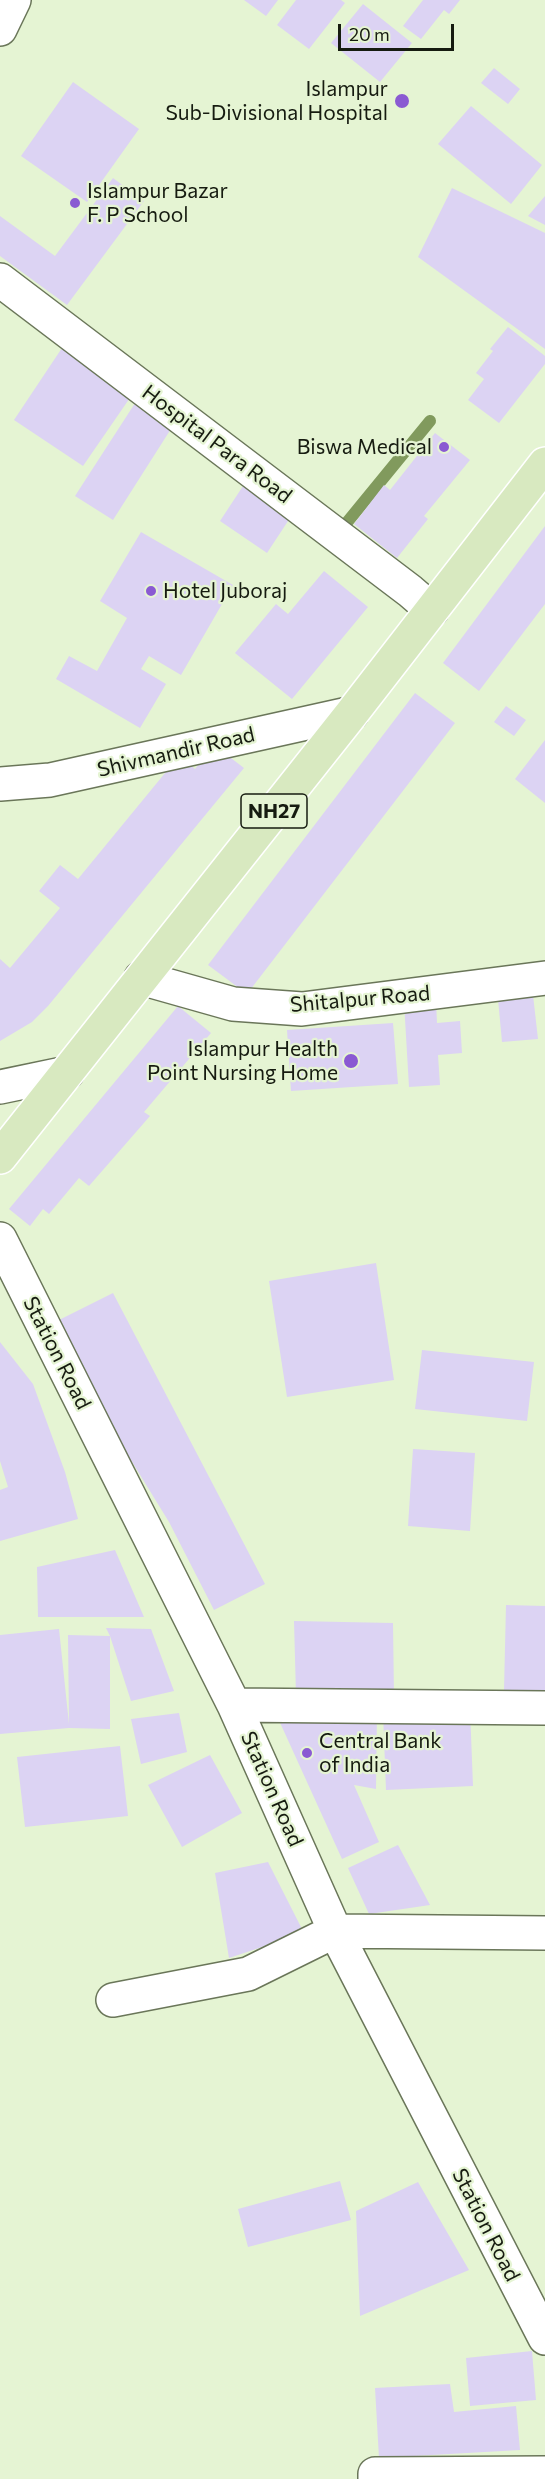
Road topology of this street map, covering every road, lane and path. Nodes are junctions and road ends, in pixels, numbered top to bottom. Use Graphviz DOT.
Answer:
graph roads {
  1 [pos="14,0"];
  2 [pos="0,29"];
  3 [pos="0,280"];
  4 [pos="545,464"];
  5 [pos="432,610"];
  6 [pos="352,713"];
  7 [pos="0,784"];
  8 [pos="141,978"];
  9 [pos="545,978"];
  10 [pos="66,1073"];
  11 [pos="0,1087"];
  12 [pos="0,1157"];
  13 [pos="0,1239"];
  14 [pos="234,1705"];
  15 [pos="545,1708"];
  16 [pos="335,1931"];
  17 [pos="545,1933"];
  18 [pos="113,2000"];
  19 [pos="545,2338"];
  20 [pos="545,2473"];
  21 [pos="375,2479"];
  1 -- 2 [label="street"];
  3 -- 5 [label="street, Hospital Para Road"];
  4 -- 5 [label="main road, NH27"];
  5 -- 6 [label="main road, NH27"];
  6 -- 7 [label="street, Shivmandir Road"];
  6 -- 8 [label="main road, NH27"];
  8 -- 9 [label="street, Shitalpur Road"];
  8 -- 10 [label="main road, NH27"];
  10 -- 11 [label="street"];
  10 -- 12 [label="main road, NH27"];
  13 -- 14 [label="street, Station Road"];
  14 -- 15 [label="street"];
  14 -- 16 [label="street, Station Road"];
  16 -- 17 [label="street"];
  16 -- 18 [label="street"];
  16 -- 19 [label="street, Station Road"];
  20 -- 21 [label="street"];
}
